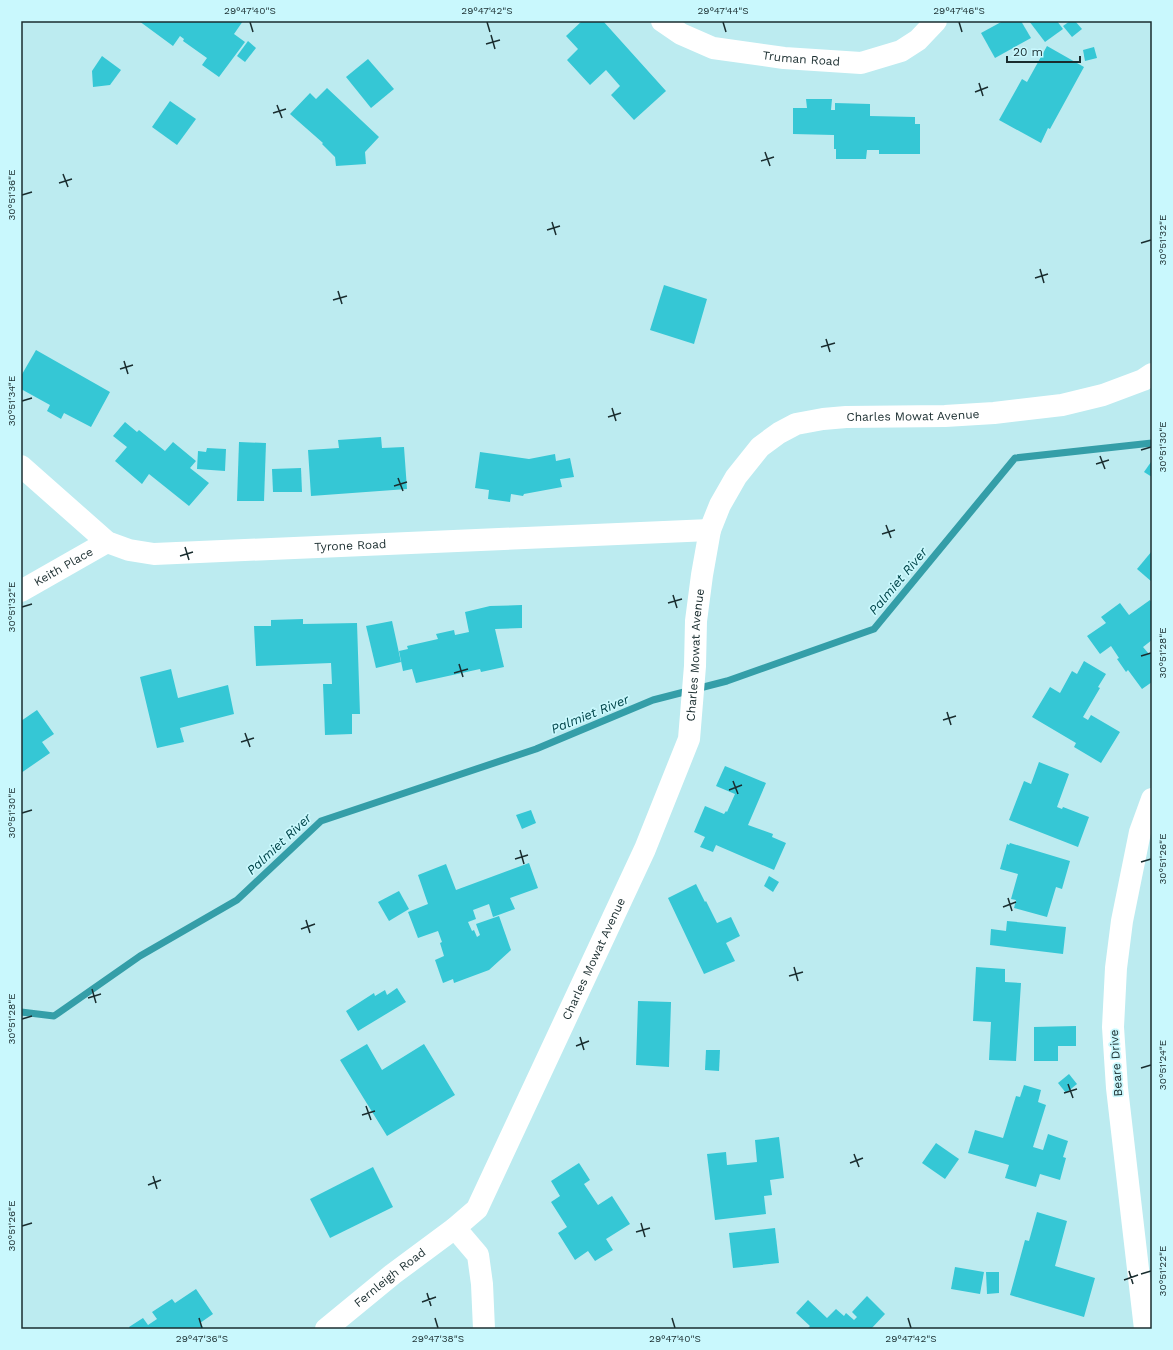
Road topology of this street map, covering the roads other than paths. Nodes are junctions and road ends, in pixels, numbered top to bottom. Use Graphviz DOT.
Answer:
graph roads {
  1 [pos="662,21"];
  2 [pos="936,21"];
  3 [pos="1152,374"];
  4 [pos="21,466"];
  5 [pos="710,530"];
  6 [pos="106,542"];
  7 [pos="21,591"];
  8 [pos="1152,799"];
  9 [pos="455,1228"];
  10 [pos="326,1329"];
  11 [pos="484,1329"];
  12 [pos="1145,1329"];
  1 -- 2 [label="street, Truman Road"];
  3 -- 5 [label="street, Charles Mowat Avenue"];
  4 -- 6 [label="street, Tyrone Road"];
  5 -- 6 [label="street, Tyrone Road"];
  5 -- 9 [label="street, Charles Mowat Avenue"];
  6 -- 7 [label="street, Keith Place"];
  8 -- 12 [label="street, Beare Drive"];
  9 -- 10 [label="street, Fernleigh Road"];
  9 -- 11 [label="street"];
}
